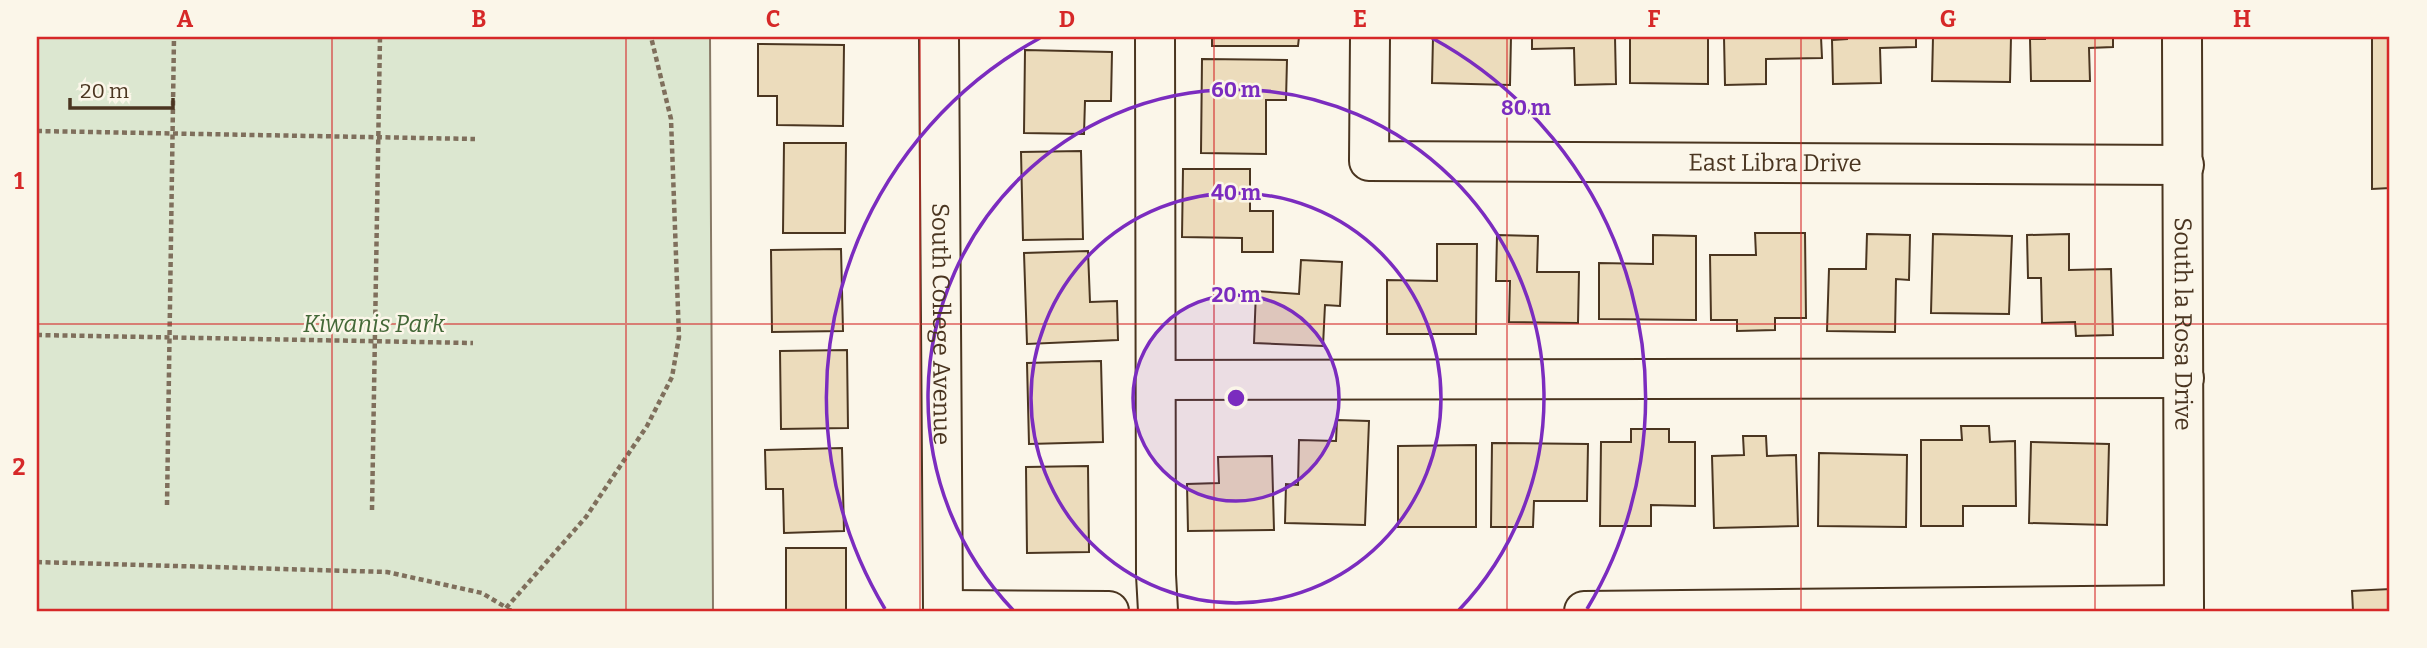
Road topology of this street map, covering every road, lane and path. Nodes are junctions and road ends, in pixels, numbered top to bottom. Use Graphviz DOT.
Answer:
graph roads {
  1 [pos="174,37"];
  2 [pos="380,37"];
  3 [pos="651,37"];
  4 [pos="939,37"];
  5 [pos="1156,37"];
  6 [pos="1370,37"];
  7 [pos="2182,37"];
  8 [pos="37,131"];
  9 [pos="173,133"];
  10 [pos="378,137"];
  11 [pos="474,139"];
  12 [pos="2183,165"];
  13 [pos="37,335"];
  14 [pos="169,338"];
  15 [pos="375,342"];
  16 [pos="473,343"];
  17 [pos="2183,379"];
  18 [pos="1157,380"];
  19 [pos="167,505"];
  20 [pos="372,510"];
  21 [pos="37,562"];
  22 [pos="506,608"];
  23 [pos="2184,608"];
  24 [pos="512,611"];
  25 [pos="943,611"];
  26 [pos="1109,611"];
  27 [pos="1158,611"];
  28 [pos="1584,611"];
  1 -- 9 [label="path"];
  2 -- 10 [label="path"];
  3 -- 22 [label="path"];
  4 -- 25 [label="street, South College Avenue"];
  5 -- 18 [label="street"];
  6 -- 12 [label="street, East Libra Drive"];
  7 -- 12 [label="street, South la Rosa Drive"];
  8 -- 9 [label="path"];
  9 -- 10 [label="path"];
  9 -- 14 [label="path"];
  10 -- 11 [label="path"];
  10 -- 15 [label="path"];
  12 -- 17 [label="street, South la Rosa Drive"];
  13 -- 14 [label="path"];
  14 -- 15 [label="path"];
  14 -- 19 [label="path"];
  15 -- 16 [label="path"];
  15 -- 20 [label="path"];
  17 -- 18 [label="street"];
  17 -- 23 [label="street, South la Rosa Drive"];
  18 -- 27 [label="street"];
  21 -- 22 [label="path"];
  22 -- 24 [label="path"];
  23 -- 28 [label="street"];
  25 -- 26 [label="street"];
}
